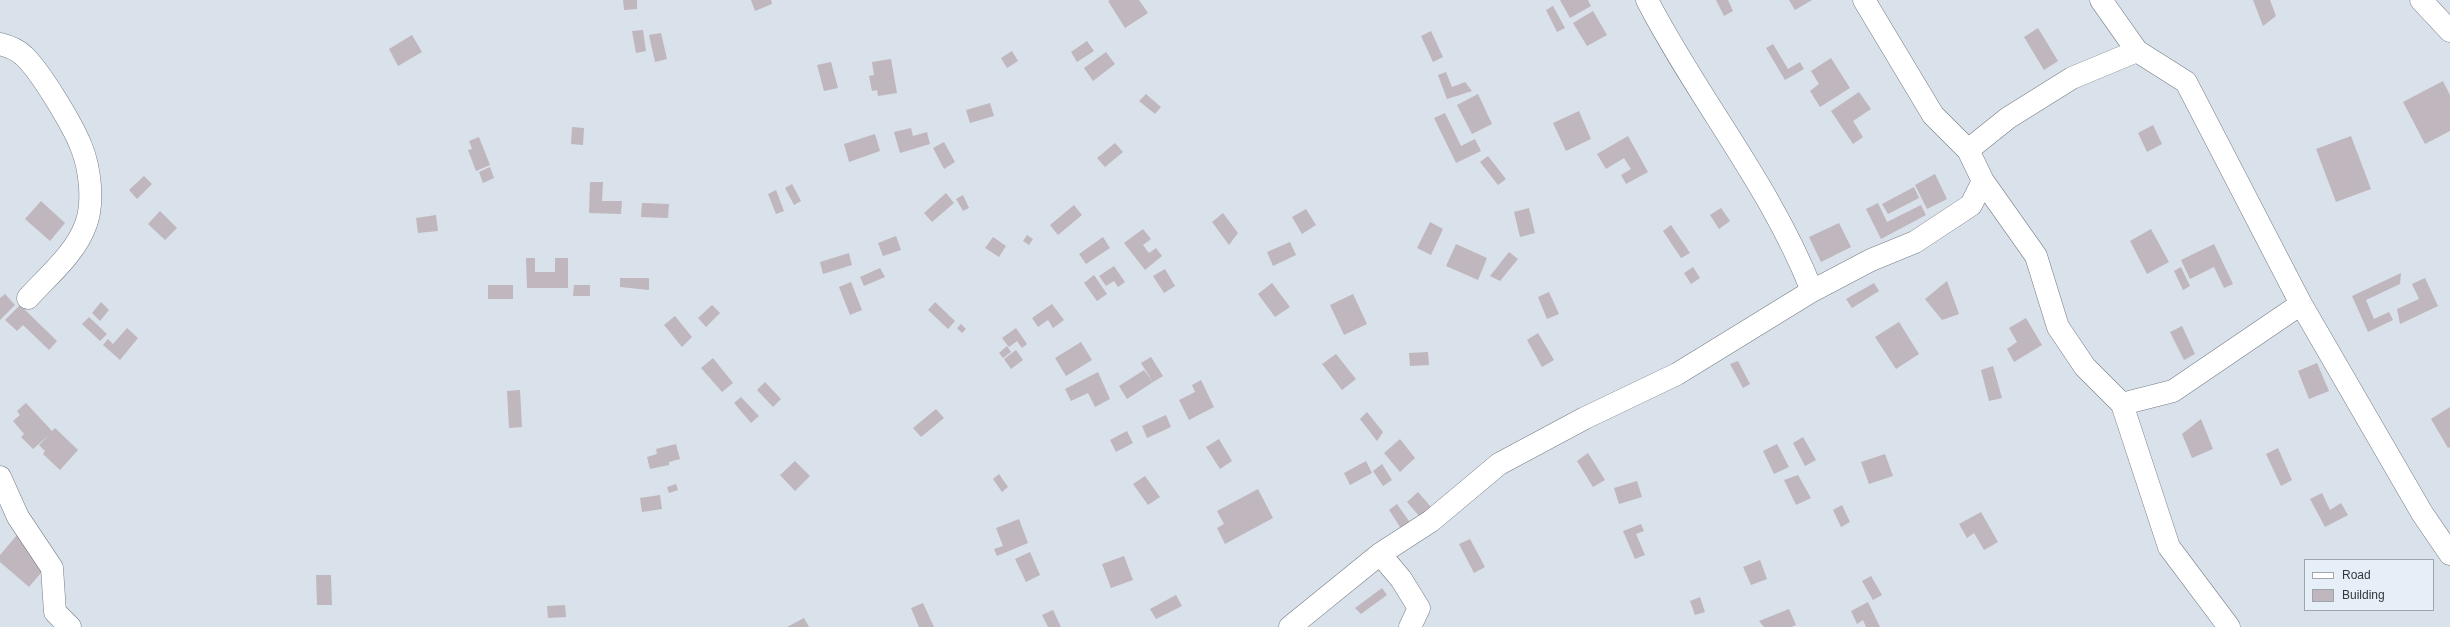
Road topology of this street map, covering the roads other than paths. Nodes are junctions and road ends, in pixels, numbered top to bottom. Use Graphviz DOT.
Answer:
graph roads {
  1 [pos="1647,0"];
  2 [pos="1864,0"];
  3 [pos="2421,0"];
  4 [pos="2100,1"];
  5 [pos="2450,30"];
  6 [pos="0,44"];
  7 [pos="2137,50"];
  8 [pos="1968,150"];
  9 [pos="1983,181"];
  10 [pos="1812,291"];
  11 [pos="28,298"];
  12 [pos="2301,304"];
  13 [pos="2122,404"];
  14 [pos="0,477"];
  15 [pos="1380,554"];
  16 [pos="2450,554"];
  17 [pos="70,627"];
  18 [pos="1290,627"];
  19 [pos="1410,627"];
  20 [pos="2228,627"];
  1 -- 10 [label="street"];
  2 -- 8 [label="street"];
  3 -- 5 [label="street"];
  4 -- 7 [label="street"];
  6 -- 11 [label="street"];
  7 -- 8 [label="street"];
  7 -- 12 [label="street"];
  8 -- 9 [label="street"];
  9 -- 10 [label="street"];
  9 -- 13 [label="street"];
  10 -- 15 [label="street"];
  12 -- 13 [label="street"];
  12 -- 16 [label="street"];
  13 -- 20 [label="street"];
  14 -- 17 [label="street"];
  15 -- 18 [label="street"];
  15 -- 19 [label="street"];
}
